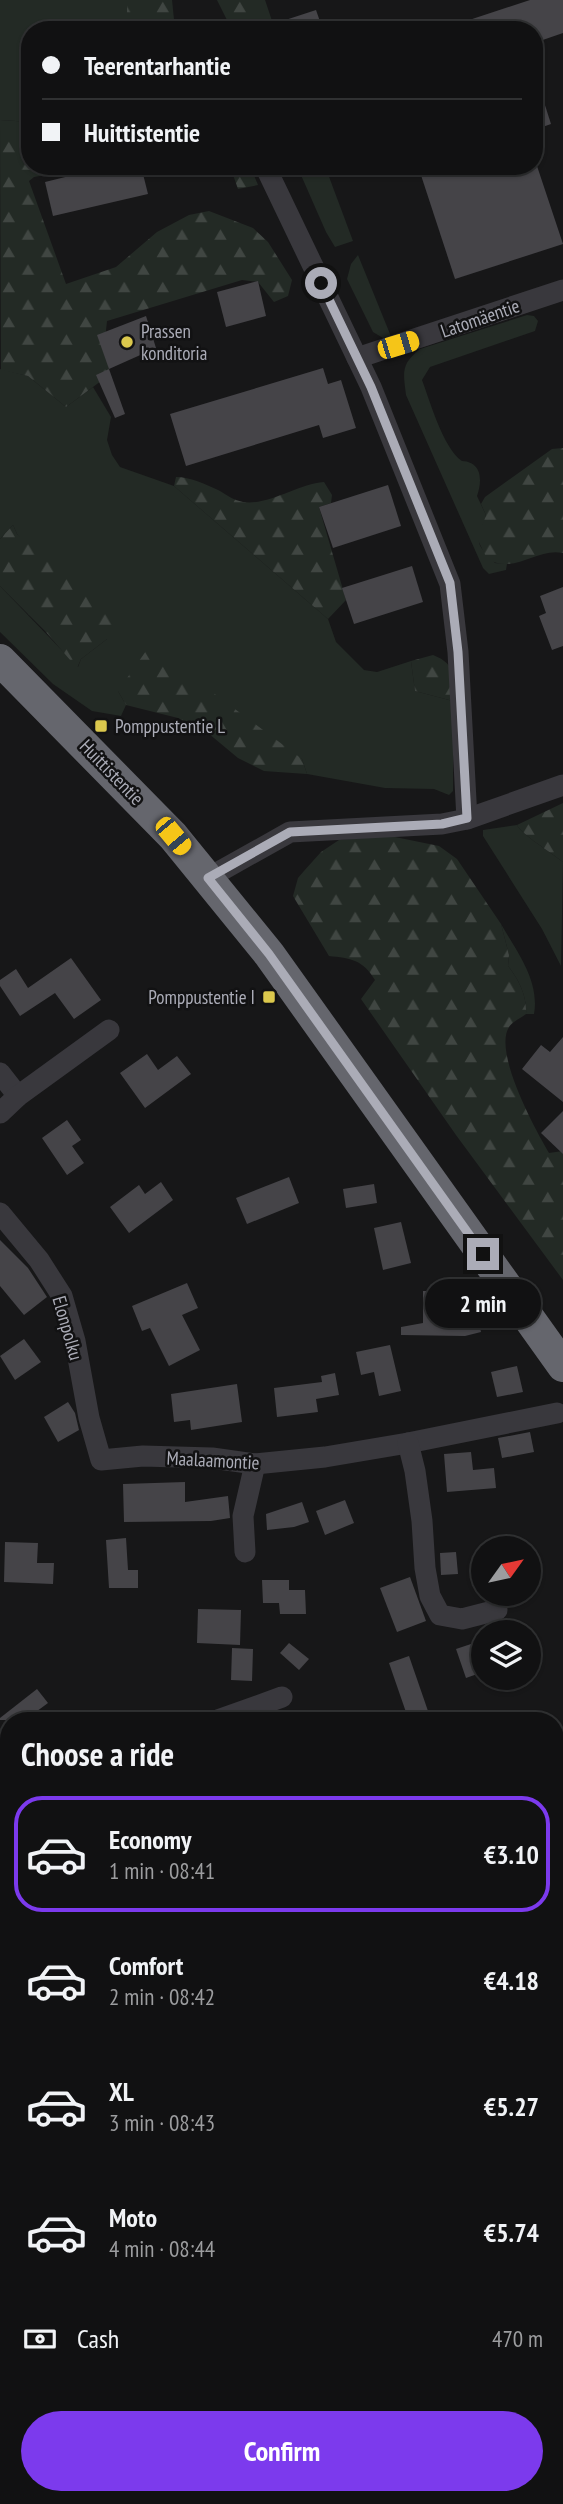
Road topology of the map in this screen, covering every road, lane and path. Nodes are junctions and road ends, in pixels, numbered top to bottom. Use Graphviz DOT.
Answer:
graph roads {
  1 [pos="269,175"];
  2 [pos="563,290"];
  3 [pos="357,358"];
  4 [pos="0,660"];
  5 [pos="563,785"];
  6 [pos="467,818"];
  7 [pos="208,878"];
  8 [pos="110,1030"];
  9 [pos="0,1073"];
  10 [pos="18,1096"];
  11 [pos="0,1113"];
  12 [pos="0,1213"];
  13 [pos="563,1366"];
  14 [pos="556,1413"];
  15 [pos="408,1443"];
  16 [pos="101,1460"];
  17 [pos="255,1464"];
  18 [pos="245,1552"];
  19 [pos="497,1610"];
  20 [pos="282,1696"];
  21 [pos="239,1712"];
  1 -- 3 [label="street"];
  2 -- 3 [label="street, Latomäentie"];
  3 -- 6 [label="street"];
  4 -- 7 [label="highway, Huittistentie"];
  5 -- 6 [label="street"];
  6 -- 7 [label="street"];
  7 -- 13 [label="highway, Huittistentie"];
  8 -- 10 [label="street"];
  9 -- 10 [label="street"];
  10 -- 11 [label="street"];
  12 -- 16 [label="street, Elonpolku"];
  14 -- 15 [label="street, Maalaamontie"];
  15 -- 17 [label="street, Maalaamontie"];
  15 -- 19 [label="street"];
  16 -- 17 [label="street, Maalaamontie"];
  17 -- 18 [label="street"];
  20 -- 21 [label="street"];
}
